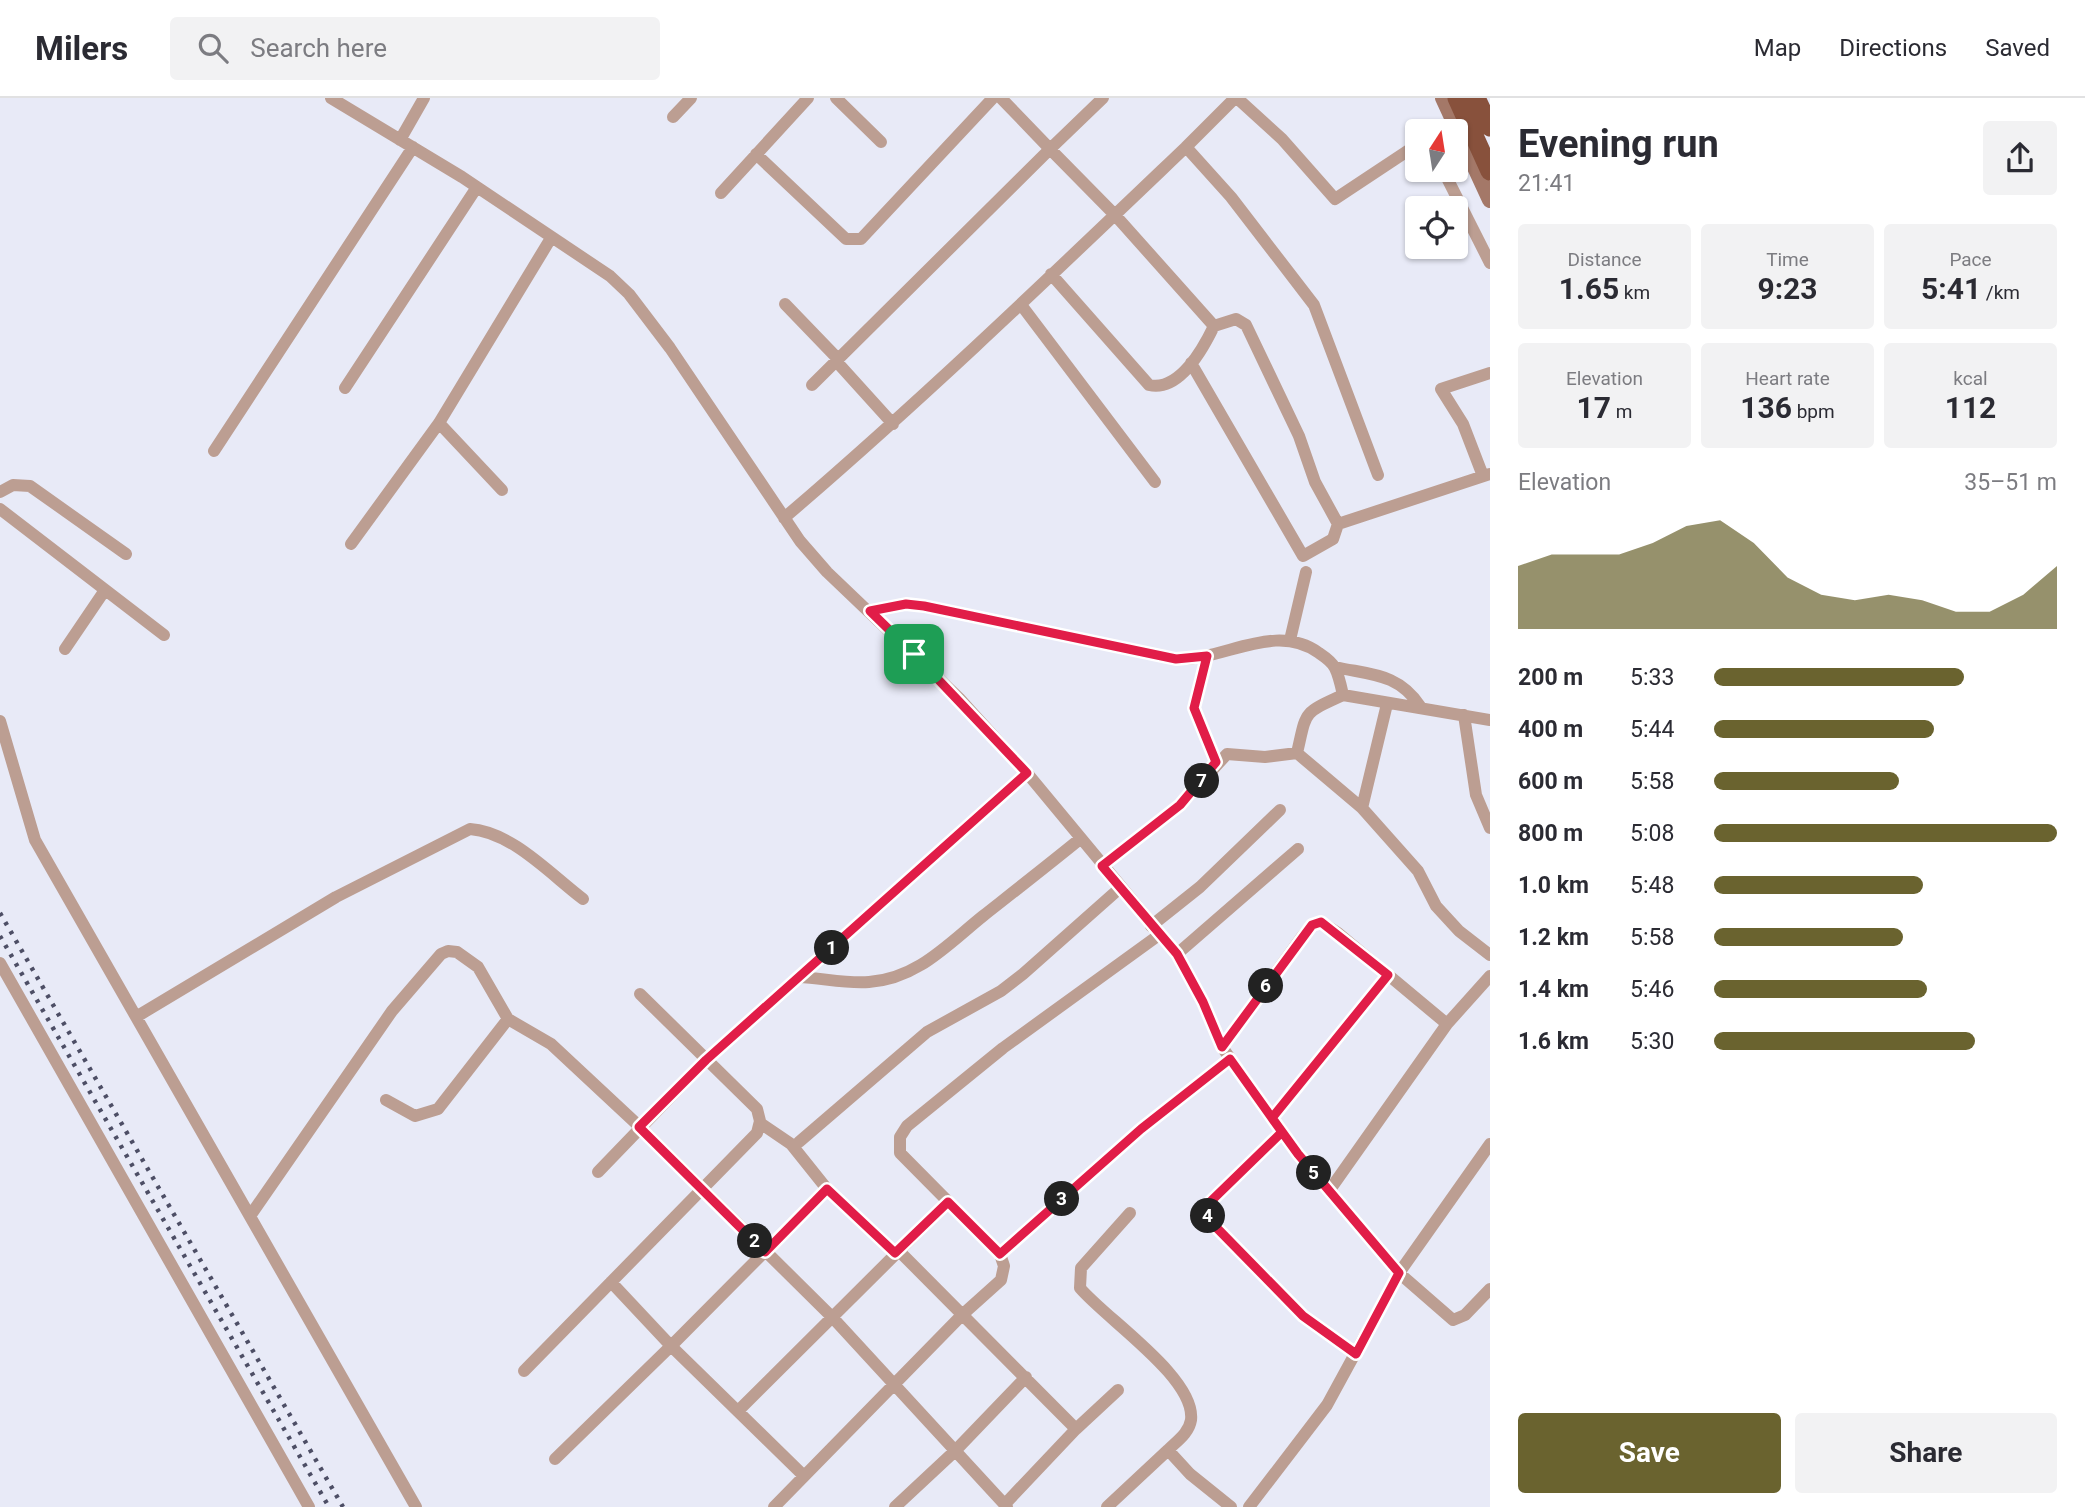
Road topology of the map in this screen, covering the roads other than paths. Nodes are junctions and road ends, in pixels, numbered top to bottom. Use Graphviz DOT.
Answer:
graph roads {
  1 [pos="331,98"];
  2 [pos="424,98"];
  3 [pos="691,98"];
  4 [pos="808,98"];
  5 [pos="835,98"];
  6 [pos="993,98"];
  7 [pos="1001,98"];
  8 [pos="1102,98"];
  9 [pos="1236,98"];
  10 [pos="1443,98"];
  11 [pos="1457,98"];
  12 [pos="1476,98"];
  13 [pos="673,117"];
  14 [pos="1490,127"];
  15 [pos="400,139"];
  16 [pos="881,142"];
  17 [pos="413,147"];
  18 [pos="1186,147"];
  19 [pos="1050,149"];
  20 [pos="1405,153"];
  21 [pos="756,155"];
  22 [pos="1490,171"];
  23 [pos="1449,182"];
  24 [pos="477,187"];
  25 [pos="721,193"];
  26 [pos="1490,200"];
  27 [pos="1115,215"];
  28 [pos="551,239"];
  29 [pos="1490,262"];
  30 [pos="1051,274"];
  31 [pos="785,304"];
  32 [pos="1021,306"];
  33 [pos="1214,327"];
  34 [pos="837,360"];
  35 [pos="1191,363"];
  36 [pos="1490,373"];
  37 [pos="812,385"];
  38 [pos="345,388"];
  39 [pos="439,423"];
  40 [pos="893,424"];
  41 [pos="214,451"];
  42 [pos="1378,475"];
  43 [pos="1487,475"];
  44 [pos="1155,482"];
  45 [pos="502,490"];
  46 [pos="0,492"];
  47 [pos="0,509"];
  48 [pos="784,518"];
  49 [pos="1338,524"];
  50 [pos="351,544"];
  51 [pos="126,554"];
  52 [pos="1306,572"];
  53 [pos="105,590"];
  54 [pos="870,611"];
  55 [pos="164,635"];
  56 [pos="1290,640"];
  57 [pos="65,649"];
  58 [pos="1207,656"];
  59 [pos="1335,667"];
  60 [pos="1343,695"];
  61 [pos="1387,704"];
  62 [pos="1420,706"];
  63 [pos="1464,715"];
  64 [pos="1490,720"];
  65 [pos="0,721"];
  66 [pos="1297,753"];
  67 [pos="1216,762"];
  68 [pos="1027,773"];
  69 [pos="1362,808"];
  70 [pos="1280,810"];
  71 [pos="1490,828"];
  72 [pos="1080,839"];
  73 [pos="1298,849"];
  74 [pos="1102,866"];
  75 [pos="1119,888"];
  76 [pos="583,899"];
  77 [pos="1155,930"];
  78 [pos="1177,954"];
  79 [pos="1490,955"];
  80 [pos="0,963"];
  81 [pos="1388,975"];
  82 [pos="1490,976"];
  83 [pos="799,977"];
  84 [pos="640,994"];
  85 [pos="136,1017"];
  86 [pos="508,1019"];
  87 [pos="1447,1024"];
  88 [pos="1222,1047"];
  89 [pos="1230,1059"];
  90 [pos="706,1060"];
  91 [pos="386,1100"];
  92 [pos="1272,1118"];
  93 [pos="760,1123"];
  94 [pos="639,1127"];
  95 [pos="1282,1132"];
  96 [pos="799,1142"];
  97 [pos="1490,1144"];
  98 [pos="598,1172"];
  99 [pos="827,1189"];
  100 [pos="703,1190"];
  101 [pos="1329,1191"];
  102 [pos="948,1202"];
  103 [pos="1130,1213"];
  104 [pos="250,1216"];
  105 [pos="765,1252"];
  106 [pos="896,1252"];
  107 [pos="1000,1254"];
  108 [pos="1399,1273"];
  109 [pos="611,1282"];
  110 [pos="1490,1289"];
  111 [pos="962,1315"];
  112 [pos="833,1318"];
  113 [pos="671,1346"];
  114 [pos="1356,1354"];
  115 [pos="524,1371"];
  116 [pos="1026,1377"];
  117 [pos="894,1386"];
  118 [pos="1118,1390"];
  119 [pos="738,1410"];
  120 [pos="1076,1429"];
  121 [pos="1168,1450"];
  122 [pos="955,1451"];
  123 [pos="555,1459"];
  124 [pos="804,1476"];
  125 [pos="1006,1506"];
  126 [pos="309,1507"];
  127 [pos="416,1507"];
  128 [pos="774,1507"];
  129 [pos="895,1507"];
  130 [pos="1107,1507"];
  131 [pos="1231,1507"];
  132 [pos="1249,1507"];
  1 -- 15 [label="street"];
  2 -- 15 [label="street"];
  3 -- 13 [label="street"];
  4 -- 21 [label="street"];
  5 -- 16 [label="street"];
  6 -- 21 [label="street"];
  7 -- 19 [label="street"];
  8 -- 19 [label="street"];
  9 -- 18 [label="street"];
  9 -- 20 [label="street"];
  10 -- 26 [label="main road"];
  11 -- 22 [label="highway"];
  12 -- 14 [label="highway"];
  15 -- 17 [label="street"];
  17 -- 24 [label="street"];
  17 -- 41 [label="street"];
  18 -- 27 [label="street"];
  18 -- 42 [label="street"];
  19 -- 27 [label="street"];
  19 -- 34 [label="street"];
  21 -- 25 [label="street"];
  23 -- 29 [label="street"];
  24 -- 28 [label="street"];
  24 -- 38 [label="street"];
  27 -- 30 [label="street"];
  27 -- 33 [label="street"];
  28 -- 39 [label="street"];
  28 -- 48 [label="street"];
  30 -- 32 [label="street"];
  30 -- 35 [label="street"];
  31 -- 34 [label="street"];
  32 -- 40 [label="street"];
  32 -- 44 [label="street"];
  33 -- 35 [label="street"];
  33 -- 49 [label="street"];
  34 -- 37 [label="street"];
  34 -- 40 [label="street"];
  35 -- 49 [label="street"];
  36 -- 43 [label="street"];
  39 -- 45 [label="street"];
  39 -- 50 [label="street"];
  40 -- 48 [label="street"];
  43 -- 49 [label="street"];
  46 -- 51 [label="street"];
  47 -- 53 [label="street"];
  48 -- 54 [label="street"];
  52 -- 56 [label="street"];
  53 -- 55 [label="street"];
  53 -- 57 [label="street"];
  54 -- 58 [label="street"];
  54 -- 68 [label="street"];
  56 -- 58 [label="street"];
  56 -- 59 [label="street"];
  58 -- 67 [label="street"];
  59 -- 60 [label="street"];
  59 -- 62 [label="street"];
  60 -- 61 [label="street"];
  60 -- 66 [label="street"];
  61 -- 62 [label="street"];
  61 -- 69 [label="street"];
  62 -- 63 [label="street"];
  63 -- 64 [label="street"];
  63 -- 71 [label="street"];
  65 -- 85 [label="street"];
  66 -- 67 [label="street"];
  66 -- 69 [label="street"];
  67 -- 74 [label="street"];
  68 -- 72 [label="street"];
  68 -- 83 [label="street"];
  69 -- 79 [label="street"];
  70 -- 77 [label="street"];
  72 -- 74 [label="street"];
  72 -- 83 [label="street"];
  73 -- 78 [label="street"];
  74 -- 75 [label="street"];
  75 -- 77 [label="street"];
  75 -- 96 [label="street"];
  76 -- 85 [label="street"];
  77 -- 78 [label="street"];
  77 -- 102 [label="street"];
  78 -- 88 [label="street"];
  80 -- 126 [label="street"];
  81 -- 87 [label="street"];
  81 -- 88 [label="street"];
  81 -- 92 [label="street"];
  82 -- 87 [label="street"];
  83 -- 90 [label="street"];
  84 -- 90 [label="street"];
  85 -- 104 [label="street"];
  86 -- 91 [label="street"];
  86 -- 94 [label="street"];
  86 -- 104 [label="street"];
  87 -- 101 [label="street"];
  88 -- 89 [label="street"];
  89 -- 92 [label="street"];
  89 -- 107 [label="street"];
  90 -- 93 [label="street"];
  90 -- 94 [label="street"];
  92 -- 95 [label="street"];
  93 -- 99 [label="street"];
  93 -- 100 [label="street"];
  94 -- 98 [label="street"];
  94 -- 100 [label="street"];
  95 -- 101 [label="street"];
  95 -- 114 [label="street"];
  97 -- 108 [label="street"];
  99 -- 105 [label="street"];
  99 -- 106 [label="street"];
  100 -- 105 [label="street"];
  100 -- 109 [label="street"];
  101 -- 108 [label="street"];
  102 -- 106 [label="street"];
  102 -- 107 [label="street"];
  103 -- 121 [label="street"];
  104 -- 127 [label="street"];
  105 -- 112 [label="street"];
  105 -- 113 [label="street"];
  106 -- 111 [label="street"];
  106 -- 112 [label="street"];
  107 -- 111 [label="street"];
  108 -- 110 [label="street"];
  108 -- 114 [label="street"];
  109 -- 113 [label="street"];
  109 -- 115 [label="street"];
  111 -- 116 [label="street"];
  111 -- 117 [label="street"];
  112 -- 117 [label="street"];
  112 -- 119 [label="street"];
  113 -- 119 [label="street"];
  113 -- 123 [label="street"];
  114 -- 132 [label="street"];
  116 -- 120 [label="street"];
  116 -- 122 [label="street"];
  117 -- 122 [label="street"];
  117 -- 124 [label="street"];
  118 -- 120 [label="street"];
  119 -- 124 [label="street"];
  120 -- 125 [label="street"];
  121 -- 130 [label="street"];
  121 -- 131 [label="street"];
  122 -- 125 [label="street"];
  122 -- 129 [label="street"];
  124 -- 128 [label="street"];
}
